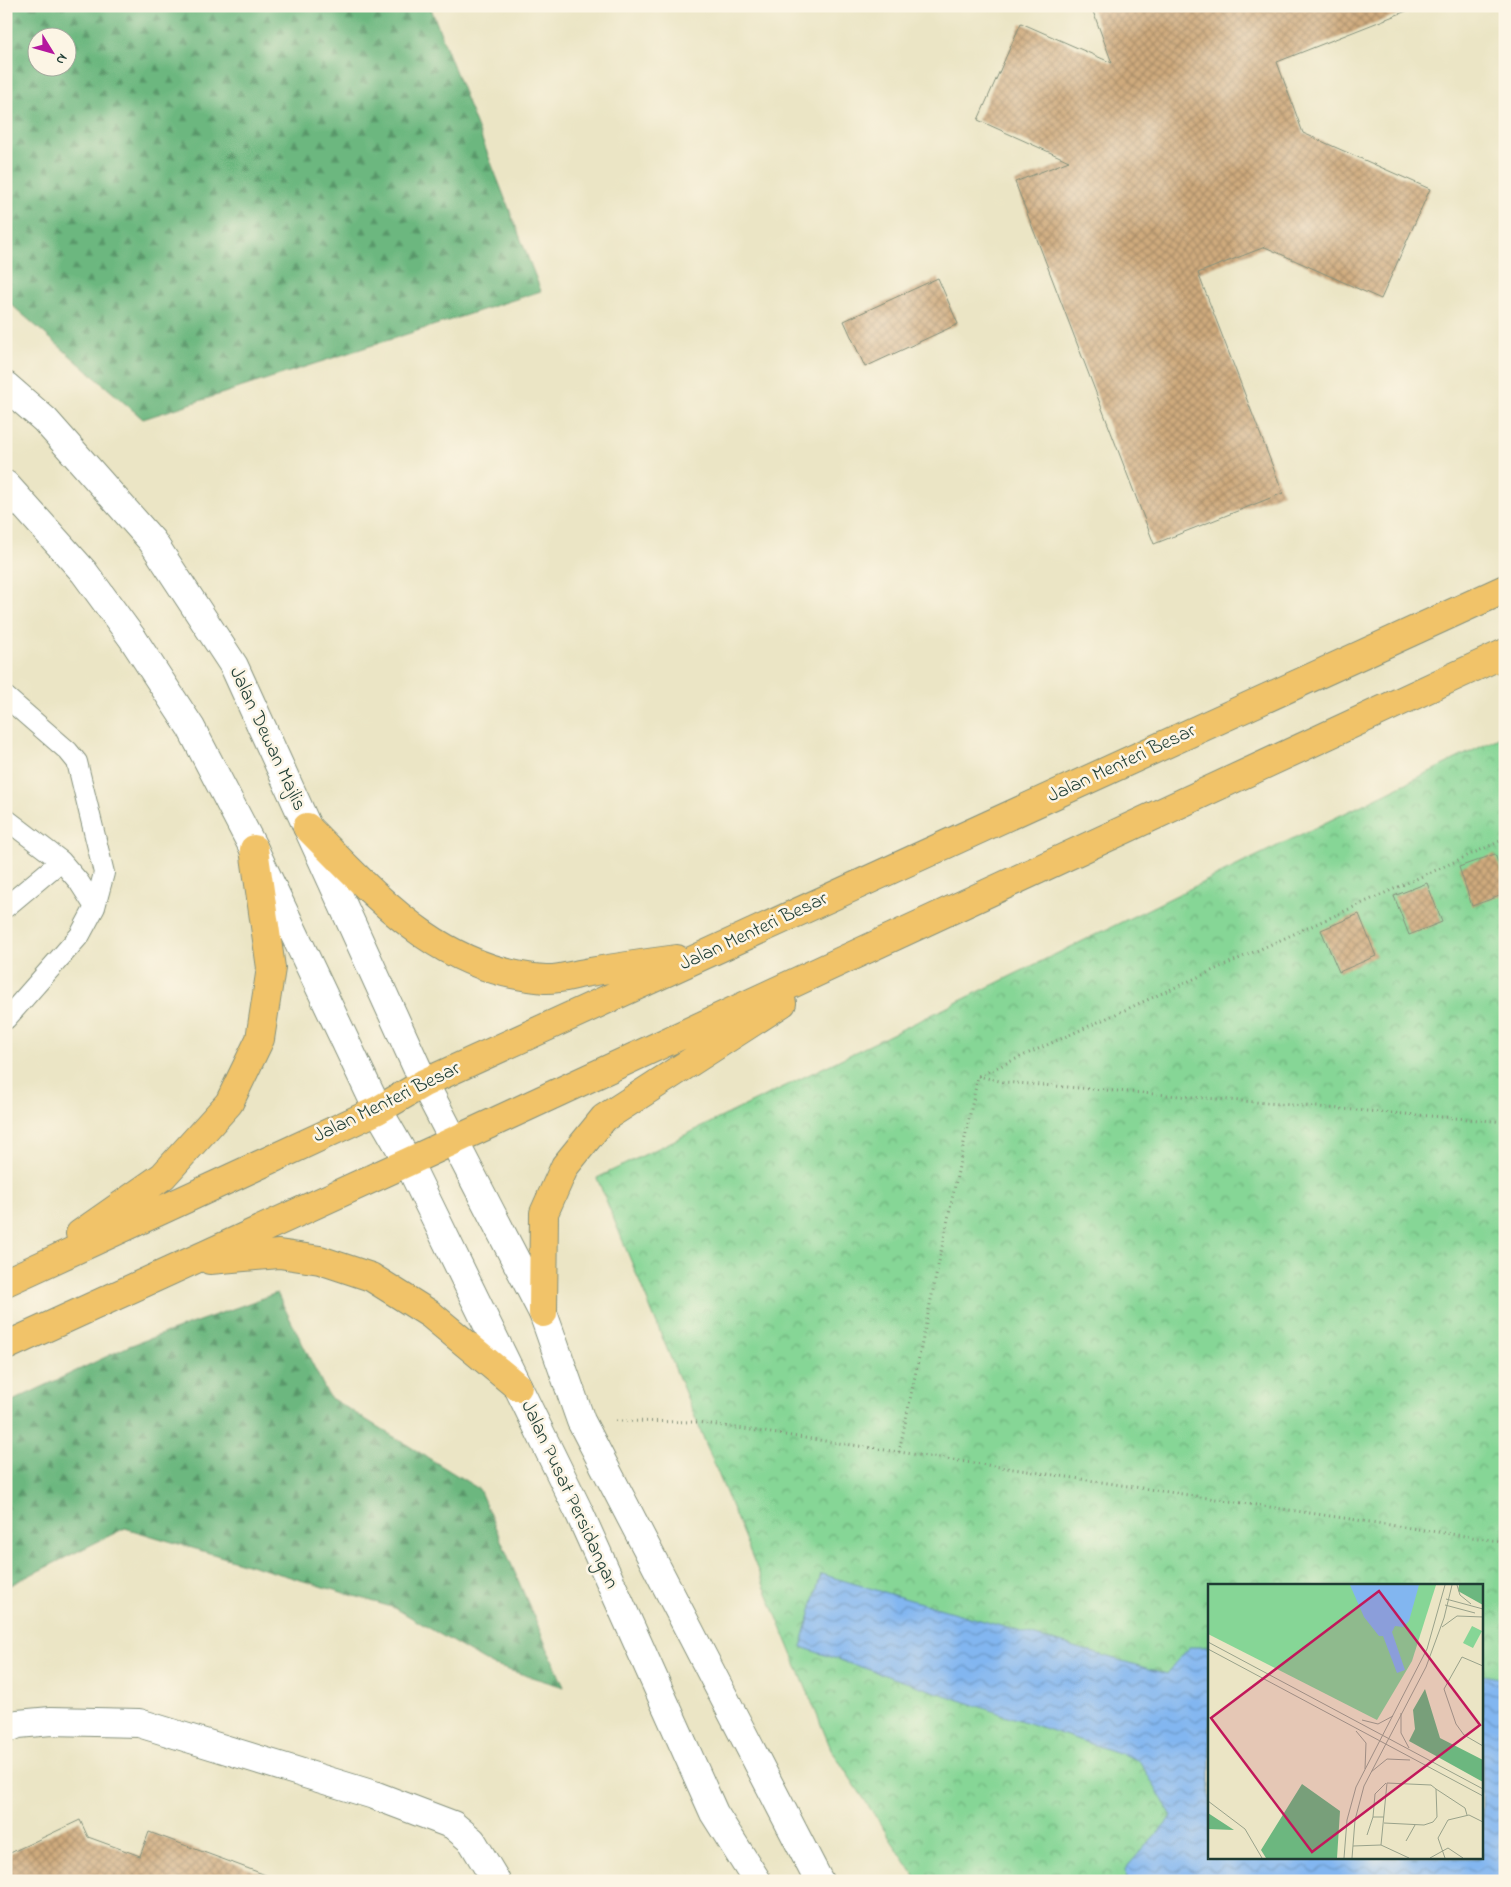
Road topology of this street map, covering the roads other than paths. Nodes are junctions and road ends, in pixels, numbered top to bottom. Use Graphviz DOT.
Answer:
graph roads {
  1 [pos="6,386"];
  2 [pos="6,484"];
  3 [pos="1505,588"];
  4 [pos="1505,653"];
  5 [pos="6,697"];
  6 [pos="6,819"];
  7 [pos="307,827"];
  8 [pos="254,849"];
  9 [pos="62,862"];
  10 [pos="6,907"];
  11 [pos="96,907"];
  12 [pos="703,956"];
  13 [pos="847,958"];
  14 [pos="6,1018"];
  15 [pos="424,1084"];
  16 [pos="378,1110"];
  17 [pos="455,1140"];
  18 [pos="408,1162"];
  19 [pos="191,1261"];
  20 [pos="14,1278"];
  21 [pos="543,1313"];
  22 [pos="6,1346"];
  23 [pos="518,1387"];
  24 [pos="6,1729"];
  25 [pos="496,1881"];
  26 [pos="757,1881"];
  27 [pos="819,1881"];
  1 -- 7 [label="street, Jalan Dewan Majlis"];
  2 -- 8 [label="street"];
  3 -- 12 [label="main road, Jalan Menteri Besar"];
  4 -- 13 [label="main road"];
  5 -- 11 [label="lane"];
  6 -- 9 [label="lane"];
  7 -- 12 [label="main road"];
  7 -- 15 [label="street, Jalan Dewan Majlis"];
  8 -- 16 [label="street"];
  8 -- 20 [label="main road"];
  9 -- 10 [label="lane"];
  9 -- 11 [label="lane"];
  11 -- 14 [label="lane"];
  12 -- 15 [label="main road, Jalan Menteri Besar"];
  13 -- 17 [label="main road"];
  13 -- 21 [label="main road"];
  15 -- 16 [label="main road, Jalan Menteri Besar"];
  15 -- 17 [label="street, Jalan Dewan Majlis"];
  16 -- 18 [label="street, Jalan Pusat Persidangan"];
  16 -- 20 [label="main road, Jalan Menteri Besar"];
  17 -- 18 [label="main road"];
  17 -- 21 [label="street"];
  18 -- 19 [label="main road"];
  18 -- 23 [label="street, Jalan Pusat Persidangan"];
  19 -- 22 [label="main road"];
  19 -- 23 [label="main road"];
  21 -- 27 [label="street"];
  23 -- 26 [label="street, Jalan Pusat Persidangan"];
  24 -- 25 [label="street"];
}
